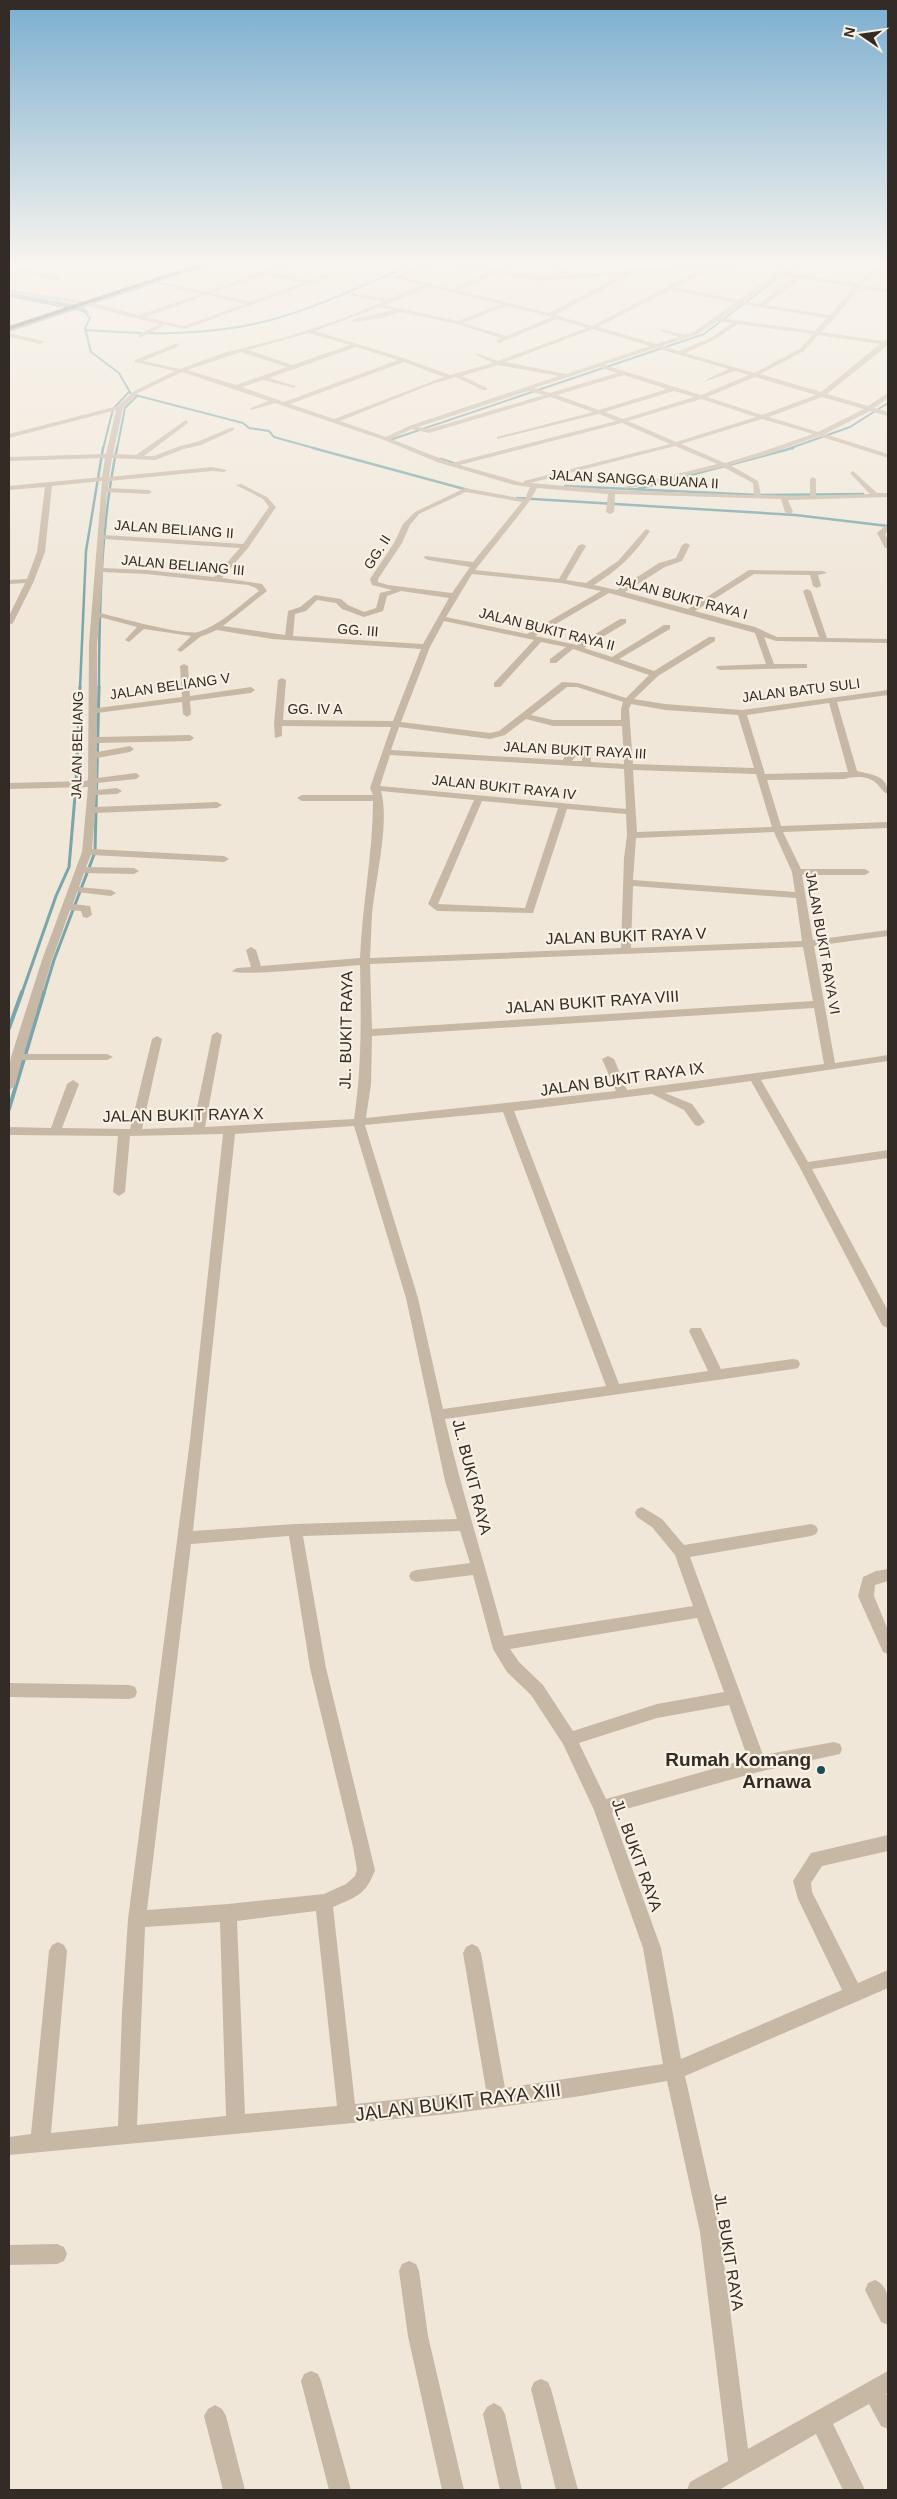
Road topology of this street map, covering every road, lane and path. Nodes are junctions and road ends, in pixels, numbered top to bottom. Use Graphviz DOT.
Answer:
graph roads {
  1 [pos="169,377"];
  2 [pos="201,377"];
  3 [pos="267,377"];
  4 [pos="358,377"];
  5 [pos="451,377"];
  6 [pos="455,377"];
  7 [pos="566,377"];
  8 [pos="612,377"];
  9 [pos="635,377"];
  10 [pos="717,377"];
  11 [pos="750,377"];
  12 [pos="760,377"];
  13 [pos="845,377"];
  14 [pos="263,378"];
  15 [pos="709,380"];
  16 [pos="293,387"];
  17 [pos="234,388"];
  18 [pos="485,388"];
  19 [pos="529,389"];
  20 [pos="673,389"];
  21 [pos="823,394"];
  22 [pos="552,395"];
  23 [pos="888,395"];
  24 [pos="702,398"];
  25 [pos="274,402"];
  26 [pos="283,404"];
  27 [pos="120,407"];
  28 [pos="254,409"];
  29 [pos="870,410"];
  30 [pos="598,412"];
  31 [pos="888,414"];
  32 [pos="765,417"];
  33 [pos="186,422"];
  34 [pos="333,422"];
  35 [pos="622,422"];
  36 [pos="9,427"];
  37 [pos="411,427"];
  38 [pos="232,429"];
  39 [pos="19,434"];
  40 [pos="820,435"];
  41 [pos="9,436"];
  42 [pos="499,438"];
  43 [pos="386,439"];
  44 [pos="677,444"];
  45 [pos="886,454"];
  46 [pos="111,456"];
  47 [pos="138,457"];
  48 [pos="9,459"];
  49 [pos="722,464"];
  50 [pos="451,465"];
  51 [pos="224,470"];
  52 [pos="853,473"];
  53 [pos="813,479"];
  54 [pos="49,484"];
  55 [pos="516,484"];
  56 [pos="106,485"];
  57 [pos="239,485"];
  58 [pos="534,486"];
  59 [pos="9,488"];
  60 [pos="149,492"];
  61 [pos="612,492"];
  62 [pos="888,495"];
  63 [pos="876,496"];
  64 [pos="758,497"];
  65 [pos="784,498"];
  66 [pos="813,498"];
  67 [pos="528,499"];
  68 [pos="611,507"];
  69 [pos="789,512"];
  70 [pos="887,528"];
  71 [pos="646,530"];
  72 [pos="101,537"];
  73 [pos="686,545"];
  74 [pos="245,546"];
  75 [pos="582,546"];
  76 [pos="888,546"];
  77 [pos="428,558"];
  78 [pos="473,568"];
  79 [pos="98,570"];
  80 [pos="813,572"];
  81 [pos="823,573"];
  82 [pos="216,580"];
  83 [pos="30,581"];
  84 [pos="561,581"];
  85 [pos="9,582"];
  86 [pos="587,586"];
  87 [pos="817,586"];
  88 [pos="399,589"];
  89 [pos="608,590"];
  90 [pos="807,591"];
  91 [pos="618,594"];
  92 [pos="454,596"];
  93 [pos="688,612"];
  94 [pos="96,614"];
  95 [pos="441,618"];
  96 [pos="624,621"];
  97 [pos="9,623"];
  98 [pos="142,626"];
  99 [pos="216,627"];
  100 [pos="667,627"];
  101 [pos="758,631"];
  102 [pos="198,635"];
  103 [pos="528,636"];
  104 [pos="289,638"];
  105 [pos="540,638"];
  106 [pos="129,640"];
  107 [pos="712,640"];
  108 [pos="824,641"];
  109 [pos="887,641"];
  110 [pos="426,647"];
  111 [pos="575,647"];
  112 [pos="181,650"];
  113 [pos="614,659"];
  114 [pos="554,661"];
  115 [pos="184,666"];
  116 [pos="771,666"];
  117 [pos="804,666"];
  118 [pos="720,668"];
  119 [pos="654,674"];
  120 [pos="282,680"];
  121 [pos="497,685"];
  122 [pos="251,690"];
  123 [pos="888,692"];
  124 [pos="184,700"];
  125 [pos="628,701"];
  126 [pos="833,701"];
  127 [pos="92,710"];
  128 [pos="742,713"];
  129 [pos="187,714"];
  130 [pos="526,716"];
  131 [pos="278,723"];
  132 [pos="624,723"];
  133 [pos="396,724"];
  134 [pos="278,736"];
  135 [pos="190,738"];
  136 [pos="92,740"];
  137 [pos="130,749"];
  138 [pos="388,752"];
  139 [pos="92,756"];
  140 [pos="628,767"];
  141 [pos="853,773"];
  142 [pos="761,774"];
  143 [pos="136,776"];
  144 [pos="9,786"];
  145 [pos="91,786"];
  146 [pos="117,791"];
  147 [pos="888,791"];
  148 [pos="377,793"];
  149 [pos="302,798"];
  150 [pos="479,798"];
  151 [pos="217,805"];
  152 [pos="563,806"];
  153 [pos="90,810"];
  154 [pos="630,812"];
  155 [pos="888,825"];
  156 [pos="777,828"];
  157 [pos="632,835"];
  158 [pos="87,852"];
  159 [pos="224,859"];
  160 [pos="80,870"];
  161 [pos="134,871"];
  162 [pos="797,872"];
  163 [pos="865,872"];
  164 [pos="628,883"];
  165 [pos="73,889"];
  166 [pos="111,893"];
  167 [pos="799,895"];
  168 [pos="67,908"];
  169 [pos="87,915"];
  170 [pos="887,936"];
  171 [pos="808,944"];
  172 [pos="251,950"];
  173 [pos="626,952"];
  174 [pos="364,961"];
  175 [pos="257,970"];
  176 [pos="237,971"];
  177 [pos="819,1004"];
  178 [pos="367,1033"];
  179 [pos="217,1035"];
  180 [pos="157,1039"];
  181 [pos="17,1057"];
  182 [pos="107,1057"];
  183 [pos="888,1058"];
  184 [pos="608,1059"];
  185 [pos="830,1067"];
  186 [pos="754,1077"];
  187 [pos="73,1084"];
  188 [pos="9,1086"];
  189 [pos="655,1091"];
  190 [pos="624,1094"];
  191 [pos="508,1110"];
  192 [pos="699,1122"];
  193 [pos="359,1123"];
  194 [pos="9,1130"];
  195 [pos="55,1132"];
  196 [pos="130,1132"];
  197 [pos="198,1132"];
  198 [pos="229,1132"];
  199 [pos="888,1154"];
  200 [pos="805,1166"];
  201 [pos="119,1192"];
  202 [pos="888,1323"];
  203 [pos="696,1331"];
  204 [pos="793,1364"];
  205 [pos="717,1375"];
  206 [pos="614,1389"];
  207 [pos="438,1415"];
  208 [pos="642,1513"];
  209 [pos="464,1525"];
  210 [pos="295,1530"];
  211 [pos="811,1530"];
  212 [pos="184,1538"];
  213 [pos="681,1552"];
  214 [pos="479,1568"];
  215 [pos="888,1575"];
  216 [pos="416,1576"];
  217 [pos="702,1611"];
  218 [pos="498,1644"];
  219 [pos="888,1647"];
  220 [pos="9,1690"];
  221 [pos="129,1692"];
  222 [pos="733,1697"];
  223 [pos="569,1739"];
  224 [pos="834,1749"];
  225 [pos="758,1764"];
  226 [pos="602,1808"];
  227 [pos="888,1843"];
  228 [pos="324,1902"];
  229 [pos="228,1913"];
  230 [pos="137,1919"];
  231 [pos="58,1951"];
  232 [pos="472,1953"];
  233 [pos="888,1979"];
  234 [pos="854,1995"];
  235 [pos="674,2071"];
  236 [pos="496,2098"];
  237 [pos="347,2115"];
  238 [pos="236,2123"];
  239 [pos="127,2134"];
  240 [pos="40,2143"];
  241 [pos="9,2146"];
  242 [pos="57,2254"];
  243 [pos="9,2255"];
  244 [pos="409,2271"];
  245 [pos="875,2290"];
  246 [pos="888,2315"];
  247 [pos="311,2381"];
  248 [pos="881,2385"];
  249 [pos="541,2389"];
  250 [pos="494,2414"];
  251 [pos="215,2416"];
  252 [pos="888,2419"];
  253 [pos="820,2420"];
  254 [pos="739,2465"];
  255 [pos="234,2490"];
  256 [pos="340,2490"];
  257 [pos="453,2490"];
  258 [pos="510,2490"];
  259 [pos="567,2490"];
  260 [pos="698,2490"];
  261 [pos="854,2490"];
  1 -- 27 [label="street, JALAN BELIANG"];
  2 -- 17 [label="street, JALAN SANGGA BUANA II"];
  3 -- 14 [label="street"];
  4 -- 26 [label="street"];
  5 -- 34 [label="street"];
  6 -- 18 [label="street"];
  7 -- 19 [label="street"];
  8 -- 22 [label="street"];
  9 -- 20 [label="street"];
  10 -- 15 [label="street"];
  11 -- 24 [label="street"];
  12 -- 21 [label="street"];
  13 -- 21 [label="street"];
  14 -- 16 [label="street"];
  14 -- 17 [label="street"];
  17 -- 25 [label="street, JALAN SANGGA BUANA II"];
  19 -- 22 [label="street"];
  19 -- 37 [label="street"];
  20 -- 24 [label="street"];
  20 -- 30 [label="street"];
  21 -- 29 [label="street"];
  21 -- 32 [label="street"];
  22 -- 30 [label="street"];
  22 -- 37 [label="street"];
  23 -- 29 [label="street"];
  24 -- 32 [label="street"];
  24 -- 35 [label="street"];
  25 -- 26 [label="street, JALAN SANGGA BUANA II"];
  25 -- 28 [label="street"];
  26 -- 34 [label="street, JALAN SANGGA BUANA II"];
  27 -- 39 [label="street"];
  27 -- 46 [label="street, JALAN BELIANG"];
  29 -- 31 [label="street"];
  29 -- 40 [label="street"];
  30 -- 35 [label="street"];
  30 -- 42 [label="street"];
  32 -- 40 [label="street"];
  32 -- 44 [label="street"];
  33 -- 47 [label="street"];
  34 -- 43 [label="street, JALAN SANGGA BUANA II"];
  35 -- 44 [label="street"];
  35 -- 50 [label="street"];
  36 -- 39 [label="street"];
  37 -- 43 [label="street"];
  38 -- 47 [label="street"];
  39 -- 41 [label="street"];
  40 -- 45 [label="street"];
  40 -- 49 [label="street"];
  43 -- 50 [label="street, JALAN SANGGA BUANA II"];
  44 -- 49 [label="street"];
  44 -- 55 [label="street"];
  46 -- 47 [label="street"];
  46 -- 48 [label="street"];
  46 -- 56 [label="street, JALAN BELIANG"];
  49 -- 61 [label="street"];
  49 -- 64 [label="street"];
  50 -- 55 [label="street, JALAN SANGGA BUANA II"];
  51 -- 56 [label="street"];
  52 -- 63 [label="street"];
  53 -- 66 [label="street"];
  54 -- 56 [label="street"];
  54 -- 59 [label="street"];
  54 -- 83 [label="street"];
  55 -- 58 [label="street, JALAN SANGGA BUANA II"];
  56 -- 60 [label="street"];
  56 -- 72 [label="street, JALAN BELIANG"];
  57 -- 74 [label="street"];
  58 -- 61 [label="street, JALAN SANGGA BUANA II"];
  58 -- 67 [label="street, JL. BUKIT RAYA"];
  61 -- 64 [label="street, JALAN SANGGA BUANA II"];
  61 -- 68 [label="street"];
  62 -- 63 [label="street, JALAN SANGGA BUANA II"];
  63 -- 66 [label="street, JALAN SANGGA BUANA II"];
  64 -- 65 [label="street, JALAN SANGGA BUANA II"];
  65 -- 66 [label="street, JALAN SANGGA BUANA II"];
  65 -- 69 [label="street"];
  67 -- 78 [label="street, JL. BUKIT RAYA"];
  67 -- 88 [label="street, GG. II"];
  70 -- 76 [label="street"];
  71 -- 86 [label="street"];
  72 -- 74 [label="street, JALAN BELIANG II"];
  72 -- 79 [label="street, JALAN BELIANG"];
  73 -- 91 [label="street"];
  74 -- 82 [label="street"];
  75 -- 84 [label="street"];
  77 -- 78 [label="street, JALAN BUKIT RAYA I"];
  78 -- 84 [label="street, JALAN BUKIT RAYA I"];
  78 -- 92 [label="street, JL. BUKIT RAYA"];
  79 -- 82 [label="street, JALAN BELIANG III"];
  79 -- 94 [label="street, JALAN BELIANG"];
  80 -- 81 [label="street"];
  80 -- 87 [label="street"];
  80 -- 93 [label="street"];
  82 -- 99 [label="street, JALAN BELIANG III"];
  83 -- 85 [label="street"];
  83 -- 97 [label="street"];
  84 -- 86 [label="street, JALAN BUKIT RAYA I"];
  86 -- 89 [label="street, JALAN BUKIT RAYA I"];
  88 -- 92 [label="street, GG. II"];
  88 -- 104 [label="street"];
  89 -- 91 [label="street, JALAN BUKIT RAYA I"];
  89 -- 103 [label="street"];
  90 -- 108 [label="street"];
  91 -- 93 [label="street, JALAN BUKIT RAYA I"];
  92 -- 95 [label="street, JL. BUKIT RAYA"];
  93 -- 101 [label="street, JALAN BUKIT RAYA I"];
  94 -- 98 [label="street"];
  94 -- 127 [label="street, JALAN BELIANG"];
  95 -- 103 [label="street, JALAN BUKIT RAYA II"];
  95 -- 110 [label="street, JL. BUKIT RAYA"];
  96 -- 111 [label="street"];
  98 -- 102 [label="street"];
  98 -- 106 [label="street"];
  99 -- 102 [label="street"];
  99 -- 104 [label="street, GG. III"];
  100 -- 113 [label="street"];
  101 -- 108 [label="street, JALAN BUKIT RAYA I"];
  101 -- 116 [label="street"];
  102 -- 112 [label="street"];
  103 -- 105 [label="street, JALAN BUKIT RAYA II"];
  104 -- 110 [label="street, GG. III"];
  105 -- 111 [label="street, JALAN BUKIT RAYA II"];
  105 -- 121 [label="street"];
  107 -- 119 [label="street"];
  108 -- 109 [label="street, JALAN BUKIT RAYA I"];
  110 -- 133 [label="street, JL. BUKIT RAYA"];
  111 -- 113 [label="street, JALAN BUKIT RAYA II"];
  111 -- 114 [label="street"];
  113 -- 119 [label="street, JALAN BUKIT RAYA II"];
  115 -- 124 [label="street"];
  116 -- 117 [label="street"];
  116 -- 118 [label="street"];
  119 -- 125 [label="street"];
  120 -- 131 [label="street, GG. IV A"];
  122 -- 124 [label="street, JALAN BELIANG V"];
  123 -- 126 [label="street, JALAN BATU SULI"];
  124 -- 127 [label="street, JALAN BELIANG V"];
  124 -- 129 [label="street"];
  125 -- 128 [label="street, JALAN BATU SULI"];
  125 -- 130 [label="street, JALAN BATU SULI"];
  125 -- 132 [label="street"];
  126 -- 128 [label="street, JALAN BATU SULI"];
  126 -- 141 [label="street"];
  127 -- 136 [label="street, JALAN BELIANG"];
  128 -- 142 [label="street, JALAN BUKIT RAYA VI"];
  130 -- 132 [label="street"];
  130 -- 133 [label="street, GG. IV A"];
  131 -- 133 [label="street, GG. IV A"];
  131 -- 134 [label="street"];
  132 -- 140 [label="street"];
  133 -- 138 [label="street, JL. BUKIT RAYA"];
  135 -- 136 [label="street"];
  136 -- 139 [label="street, JALAN BELIANG"];
  137 -- 139 [label="street"];
  138 -- 140 [label="street, JALAN BUKIT RAYA III"];
  138 -- 148 [label="street, JL. BUKIT RAYA"];
  139 -- 145 [label="street, JALAN BELIANG"];
  140 -- 142 [label="street, JALAN BUKIT RAYA III"];
  140 -- 154 [label="street"];
  141 -- 142 [label="street, JALAN BUKIT RAYA III"];
  141 -- 147 [label="street"];
  142 -- 156 [label="street, JALAN BUKIT RAYA VI"];
  143 -- 145 [label="street"];
  144 -- 145 [label="street"];
  145 -- 146 [label="street"];
  145 -- 153 [label="street, JALAN BELIANG"];
  148 -- 149 [label="street, JALAN BUKIT RAYA IV"];
  148 -- 150 [label="street, JALAN BUKIT RAYA IV"];
  148 -- 174 [label="street, JL. BUKIT RAYA"];
  150 -- 152 [label="street, JALAN BUKIT RAYA IV"];
  150 -- 152 [label="street"];
  151 -- 153 [label="street"];
  152 -- 154 [label="street, JALAN BUKIT RAYA IV"];
  153 -- 158 [label="street, JALAN BELIANG"];
  154 -- 157 [label="street"];
  155 -- 156 [label="street"];
  156 -- 157 [label="street"];
  156 -- 162 [label="street, JALAN BUKIT RAYA VI"];
  157 -- 164 [label="street"];
  158 -- 159 [label="street"];
  158 -- 160 [label="street, JALAN BELIANG"];
  160 -- 161 [label="street"];
  160 -- 165 [label="street, JALAN BELIANG"];
  162 -- 163 [label="street"];
  162 -- 167 [label="street, JALAN BUKIT RAYA VI"];
  164 -- 167 [label="street"];
  164 -- 173 [label="street"];
  165 -- 166 [label="street"];
  165 -- 168 [label="street, JALAN BELIANG"];
  167 -- 171 [label="street, JALAN BUKIT RAYA VI"];
  168 -- 169 [label="street"];
  168 -- 181 [label="street, JALAN BELIANG"];
  170 -- 171 [label="street, JALAN BUKIT RAYA V"];
  171 -- 173 [label="street, JALAN BUKIT RAYA V"];
  171 -- 177 [label="street, JALAN BUKIT RAYA VI"];
  172 -- 175 [label="street"];
  173 -- 174 [label="street, JALAN BUKIT RAYA V"];
  174 -- 175 [label="street, JALAN BUKIT RAYA V"];
  174 -- 178 [label="street, JL. BUKIT RAYA"];
  175 -- 176 [label="street, JALAN BUKIT RAYA V"];
  177 -- 178 [label="street, JALAN BUKIT RAYA VIII"];
  177 -- 185 [label="street, JALAN BUKIT RAYA VI"];
  178 -- 193 [label="street, JL. BUKIT RAYA"];
  179 -- 197 [label="street"];
  180 -- 196 [label="street"];
  181 -- 182 [label="street"];
  181 -- 188 [label="street, JALAN BELIANG"];
  183 -- 185 [label="street, JALAN BUKIT RAYA IX"];
  184 -- 190 [label="street"];
  185 -- 186 [label="street, JALAN BUKIT RAYA IX"];
  186 -- 189 [label="street, JALAN BUKIT RAYA IX"];
  186 -- 200 [label="street"];
  187 -- 195 [label="street"];
  189 -- 190 [label="street, JALAN BUKIT RAYA IX"];
  189 -- 192 [label="street"];
  190 -- 191 [label="street, JALAN BUKIT RAYA IX"];
  191 -- 193 [label="street, JALAN BUKIT RAYA IX"];
  191 -- 206 [label="street"];
  193 -- 198 [label="street, JALAN BUKIT RAYA X"];
  193 -- 207 [label="street, JL. BUKIT RAYA"];
  194 -- 195 [label="street, JALAN BUKIT RAYA X"];
  195 -- 196 [label="street, JALAN BUKIT RAYA X"];
  196 -- 197 [label="street, JALAN BUKIT RAYA X"];
  196 -- 201 [label="street"];
  197 -- 198 [label="street, JALAN BUKIT RAYA X"];
  198 -- 212 [label="street"];
  199 -- 200 [label="street"];
  200 -- 202 [label="street"];
  203 -- 205 [label="street"];
  204 -- 205 [label="street"];
  205 -- 206 [label="street"];
  206 -- 207 [label="street"];
  207 -- 209 [label="street, JL. BUKIT RAYA"];
  208 -- 213 [label="street"];
  209 -- 210 [label="street"];
  209 -- 214 [label="street, JL. BUKIT RAYA"];
  210 -- 212 [label="street"];
  210 -- 228 [label="street"];
  211 -- 213 [label="street"];
  212 -- 230 [label="street"];
  213 -- 217 [label="street"];
  214 -- 216 [label="street"];
  214 -- 218 [label="street, JL. BUKIT RAYA"];
  215 -- 219 [label="street"];
  217 -- 218 [label="street"];
  217 -- 222 [label="street"];
  218 -- 223 [label="street, JL. BUKIT RAYA"];
  220 -- 221 [label="street"];
  222 -- 223 [label="street"];
  222 -- 225 [label="street"];
  223 -- 226 [label="street, JL. BUKIT RAYA"];
  224 -- 225 [label="street"];
  225 -- 226 [label="street"];
  226 -- 235 [label="street, JL. BUKIT RAYA"];
  227 -- 234 [label="street"];
  228 -- 229 [label="street"];
  228 -- 237 [label="street"];
  229 -- 230 [label="street"];
  229 -- 238 [label="street"];
  230 -- 239 [label="street"];
  231 -- 240 [label="street"];
  232 -- 236 [label="street"];
  233 -- 234 [label="street, JALAN BUKIT RAYA XIII"];
  234 -- 235 [label="street, JALAN BUKIT RAYA XIII"];
  235 -- 236 [label="street, JALAN BUKIT RAYA XIII"];
  235 -- 254 [label="street, JL. BUKIT RAYA"];
  236 -- 237 [label="street, JALAN BUKIT RAYA XIII"];
  237 -- 238 [label="street, JALAN BUKIT RAYA XIII"];
  238 -- 239 [label="street, JALAN BUKIT RAYA XIII"];
  239 -- 240 [label="street, JALAN BUKIT RAYA XIII"];
  240 -- 241 [label="street, JALAN BUKIT RAYA XIII"];
  242 -- 243 [label="street"];
  244 -- 257 [label="street"];
  245 -- 246 [label="street"];
  247 -- 256 [label="street"];
  248 -- 252 [label="street"];
  248 -- 253 [label="street"];
  249 -- 259 [label="street"];
  250 -- 258 [label="street"];
  251 -- 255 [label="street"];
  253 -- 254 [label="street"];
  253 -- 261 [label="street"];
  254 -- 260 [label="street"];
}
